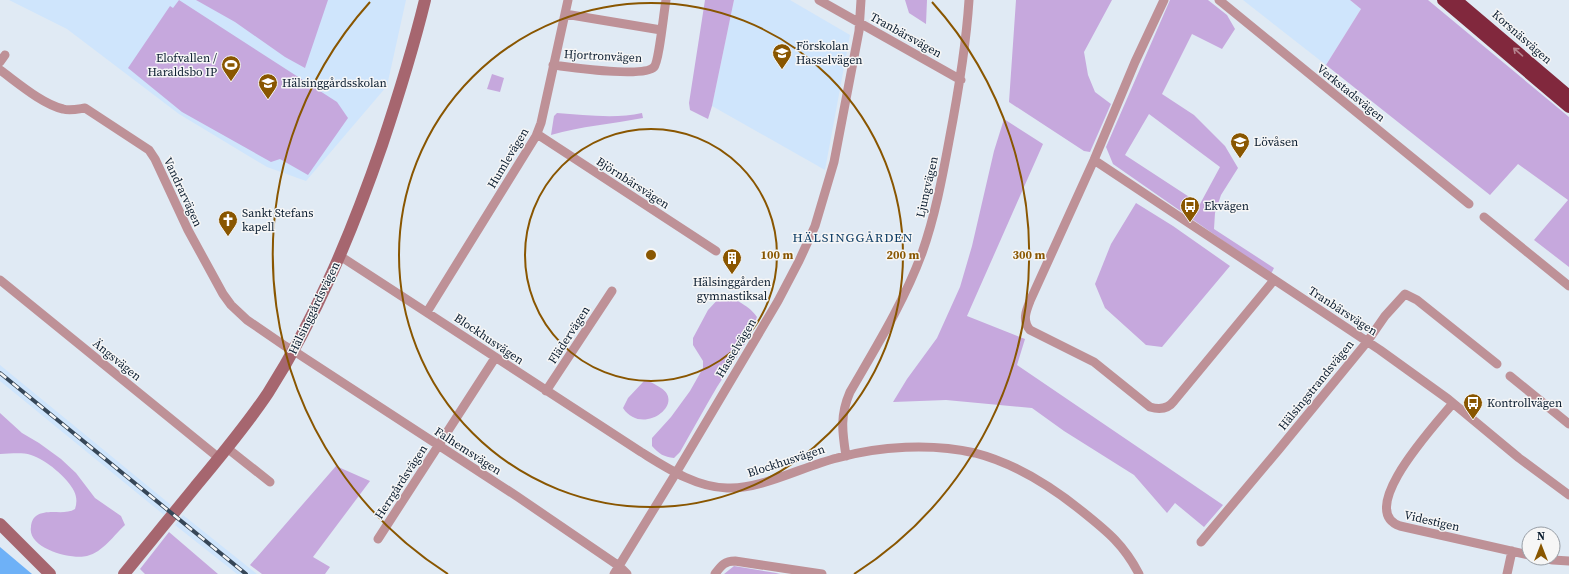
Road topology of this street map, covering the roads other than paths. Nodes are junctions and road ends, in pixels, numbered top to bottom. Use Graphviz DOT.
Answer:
graph roads {
  1 [pos="425,0"];
  2 [pos="568,0"];
  3 [pos="666,0"];
  4 [pos="819,0"];
  5 [pos="861,0"];
  6 [pos="969,0"];
  7 [pos="1164,0"];
  8 [pos="1219,0"];
  9 [pos="1442,0"];
  10 [pos="1456,0"];
  11 [pos="565,14"];
  12 [pos="860,23"];
  13 [pos="661,30"];
  14 [pos="553,65"];
  15 [pos="0,70"];
  16 [pos="961,80"];
  17 [pos="1569,96"];
  18 [pos="1569,107"];
  19 [pos="537,134"];
  20 [pos="1094,160"];
  21 [pos="1469,204"];
  22 [pos="1484,217"];
  23 [pos="716,251"];
  24 [pos="340,256"];
  25 [pos="0,280"];
  26 [pos="1274,280"];
  27 [pos="1569,286"];
  28 [pos="612,291"];
  29 [pos="427,312"];
  30 [pos="1367,342"];
  31 [pos="294,351"];
  32 [pos="495,358"];
  33 [pos="1497,364"];
  34 [pos="1510,376"];
  35 [pos="546,391"];
  36 [pos="1453,403"];
  37 [pos="1569,424"];
  38 [pos="439,446"];
  39 [pos="227,448"];
  40 [pos="846,456"];
  41 [pos="219,458"];
  42 [pos="676,473"];
  43 [pos="270,482"];
  44 [pos="1568,493"];
  45 [pos="0,524"];
  46 [pos="378,539"];
  47 [pos="1201,542"];
  48 [pos="1512,551"];
  49 [pos="1521,553"];
  50 [pos="616,570"];
  51 [pos="50,574"];
  52 [pos="124,574"];
  53 [pos="626,574"];
  54 [pos="715,574"];
  55 [pos="822,574"];
  56 [pos="1139,574"];
  57 [pos="1507,574"];
  1 -- 24 [label="street, Hälsinggårdsvägen"];
  2 -- 11 [label="street, Humlevägen"];
  3 -- 13 [label="street, Hjortronvägen"];
  4 -- 12 [label="street, Tranbärsvägen"];
  5 -- 12 [label="street, Hasselvägen"];
  6 -- 16 [label="street, Ljungvägen"];
  7 -- 20 [label="street"];
  8 -- 21 [label="street, Verkstadsvägen"];
  9 -- 18 [label="highway, Korsnäsvägen"];
  17 -- 10 [label="highway, Korsnäsvägen, one-way"];
  11 -- 13 [label="street"];
  11 -- 14 [label="street, Humlevägen"];
  12 -- 16 [label="street, Tranbärsvägen"];
  12 -- 42 [label="street, Hasselvägen"];
  13 -- 14 [label="street, Hjortronvägen"];
  14 -- 19 [label="street, Humlevägen"];
  15 -- 31 [label="street, Vandrarvägen"];
  16 -- 40 [label="street, Ljungvägen"];
  19 -- 23 [label="street, Björnbärsvägen"];
  19 -- 29 [label="street, Humlevägen"];
  20 -- 26 [label="street, Tranbärsvägen"];
  20 -- 26 [label="street"];
  22 -- 27 [label="street"];
  24 -- 29 [label="street, Blockhusvägen"];
  24 -- 31 [label="street, Hälsinggårdsvägen"];
  25 -- 41 [label="street, Ängsvägen"];
  26 -- 30 [label="street, Tranbärsvägen"];
  28 -- 35 [label="street, Flädervägen"];
  29 -- 32 [label="street, Blockhusvägen"];
  30 -- 33 [label="street, Hälsingstrandsvägen"];
  30 -- 36 [label="street, Tranbärsvägen"];
  30 -- 47 [label="street, Hälsingstrandsvägen"];
  31 -- 38 [label="street, Falhemsvägen"];
  31 -- 39 [label="street, Hälsinggårdsvägen"];
  32 -- 35 [label="street, Blockhusvägen"];
  32 -- 38 [label="street, Herrgårdsvägen"];
  34 -- 37 [label="street"];
  35 -- 42 [label="street, Blockhusvägen"];
  36 -- 44 [label="street, Tranbärsvägen"];
  36 -- 48 [label="street, Videstigen"];
  38 -- 46 [label="street, Herrgårdsvägen"];
  38 -- 50 [label="street, Falhemsvägen"];
  39 -- 41 [label="street, Hälsinggårdsvägen"];
  39 -- 43 [label="street"];
  40 -- 42 [label="street, Blockhusvägen"];
  40 -- 56 [label="street, Blockhusvägen"];
  41 -- 52 [label="street, Hälsinggårdsvägen"];
  42 -- 50 [label="street, Hasselvägen"];
  45 -- 51 [label="street"];
  48 -- 49 [label="street, Videstigen"];
  48 -- 57 [label="street"];
  50 -- 53 [label="street, Falhemsvägen"];
  54 -- 55 [label="street"];
}
